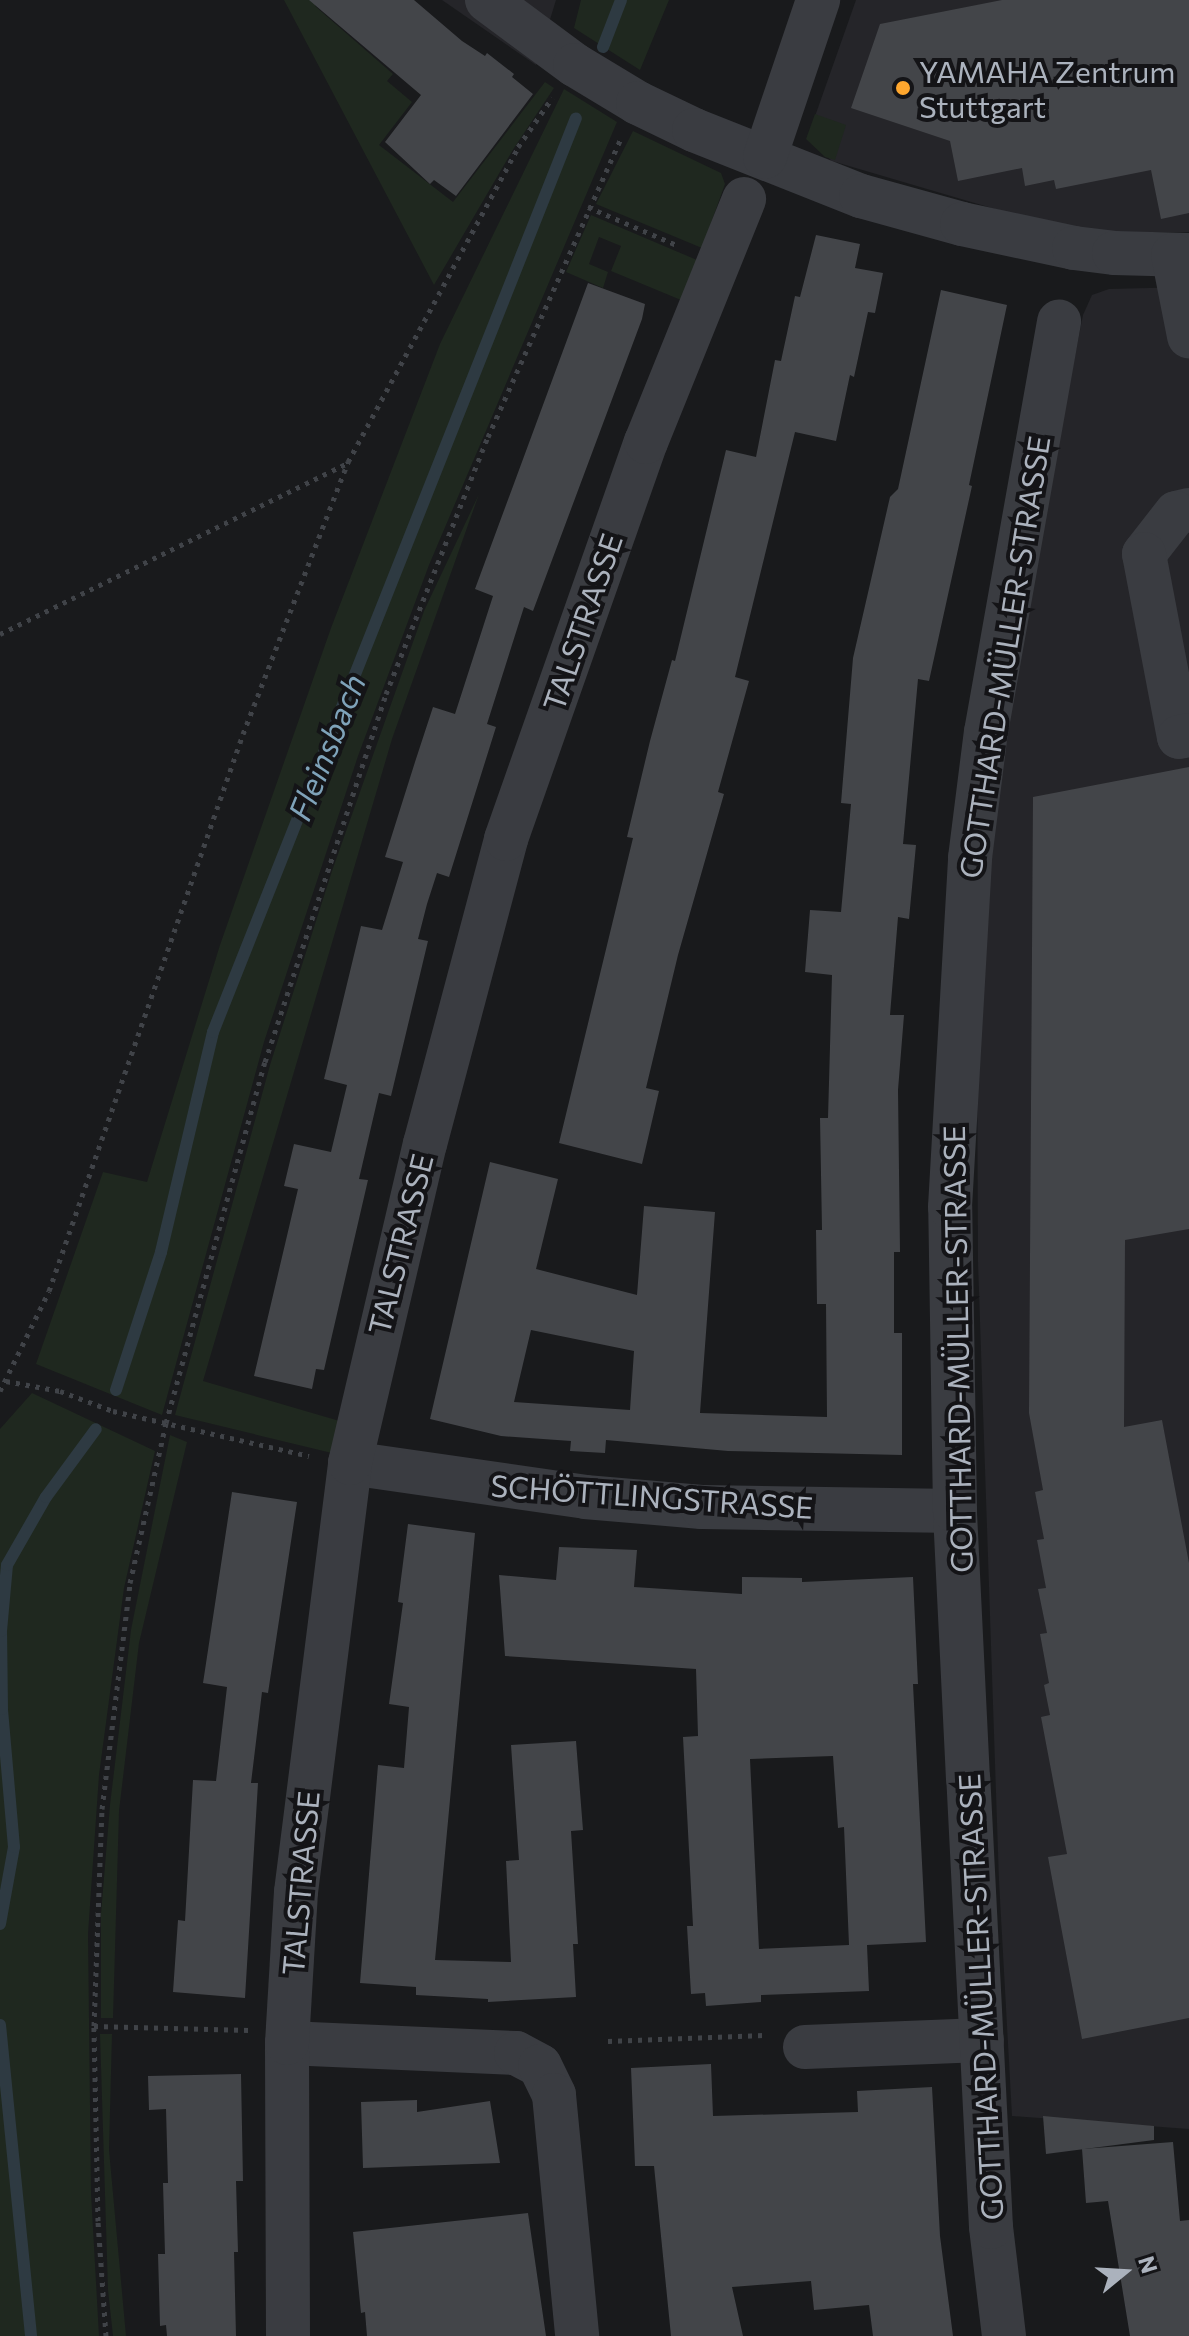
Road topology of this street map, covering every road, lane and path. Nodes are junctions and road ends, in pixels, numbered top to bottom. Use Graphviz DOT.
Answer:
graph roads {
  1 [pos="487,0"];
  2 [pos="818,0"];
  3 [pos="575,65"];
  4 [pos="638,103"];
  5 [pos="765,157"];
  6 [pos="744,199"];
  7 [pos="588,207"];
  8 [pos="1181,255"];
  9 [pos="719,263"];
  10 [pos="1059,321"];
  11 [pos="1189,336"];
  12 [pos="348,462"];
  13 [pos="1189,510"];
  14 [pos="0,634"];
  15 [pos="1189,735"];
  16 [pos="6,1381"];
  17 [pos="0,1391"];
  18 [pos="166,1423"];
  19 [pos="350,1463"];
  20 [pos="955,1511"];
  21 [pos="94,2026"];
  22 [pos="288,2037"];
  23 [pos="982,2040"];
  24 [pos="608,2041"];
  25 [pos="805,2047"];
  26 [pos="106,2336"];
  27 [pos="288,2336"];
  28 [pos="577,2336"];
  29 [pos="1004,2336"];
  1 -- 3 [label="street"];
  2 -- 5 [label="street"];
  3 -- 4 [label="street"];
  3 -- 12 [label="path"];
  4 -- 5 [label="street"];
  4 -- 7 [label="path"];
  5 -- 8 [label="street"];
  6 -- 9 [label="street, TALSTRASSE"];
  7 -- 9 [label="path"];
  7 -- 18 [label="path"];
  8 -- 11 [label="street"];
  9 -- 19 [label="street, TALSTRASSE"];
  10 -- 20 [label="street, GOTTHARD-MÜLLER-STRASSE"];
  12 -- 14 [label="path"];
  12 -- 16 [label="path"];
  13 -- 15 [label="street"];
  16 -- 17 [label="path"];
  16 -- 18 [label="path"];
  18 -- 19 [label="path"];
  18 -- 21 [label="path"];
  19 -- 20 [label="street, SCHÖTTLINGSTRASSE"];
  19 -- 22 [label="street, TALSTRASSE"];
  20 -- 23 [label="street, GOTTHARD-MÜLLER-STRASSE"];
  21 -- 22 [label="path"];
  21 -- 26 [label="path"];
  22 -- 27 [label="street, TALSTRASSE"];
  22 -- 28 [label="street"];
  23 -- 25 [label="street"];
  23 -- 29 [label="street, GOTTHARD-MÜLLER-STRASSE"];
  24 -- 25 [label="path"];
}
